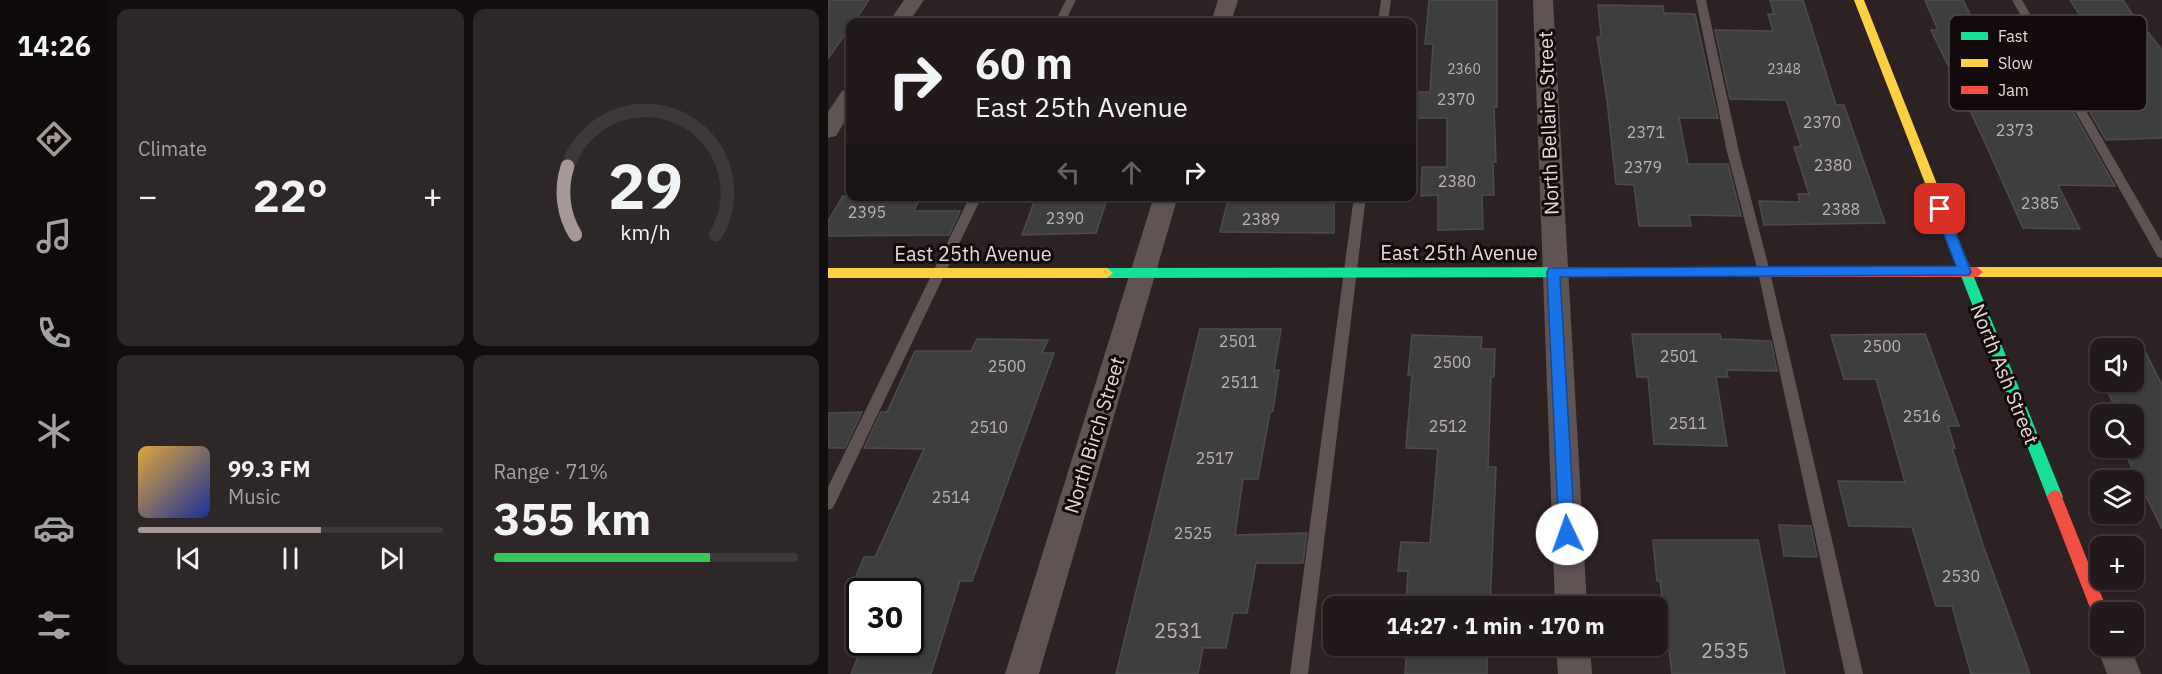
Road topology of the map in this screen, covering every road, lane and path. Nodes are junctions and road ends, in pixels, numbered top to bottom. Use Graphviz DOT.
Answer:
graph roads {
  1 [pos="914,0"];
  2 [pos="1071,0"];
  3 [pos="1228,0"];
  4 [pos="1386,0"];
  5 [pos="1543,0"];
  6 [pos="1701,0"];
  7 [pos="1859,0"];
  8 [pos="2017,0"];
  9 [pos="2026,15"];
  10 [pos="902,18"];
  11 [pos="1062,18"];
  12 [pos="1222,18"];
  13 [pos="1384,18"];
  14 [pos="846,102"];
  15 [pos="2081,111"];
  16 [pos="828,130"];
  17 [pos="974,201"];
  18 [pos="1164,201"];
  19 [pos="1359,201"];
  20 [pos="2162,253"];
  21 [pos="1350,271"];
  22 [pos="1143,272"];
  23 [pos="1554,272"];
  24 [pos="1764,272"];
  25 [pos="1964,272"];
  26 [pos="2162,272"];
  27 [pos="828,273"];
  28 [pos="938,273"];
  29 [pos="828,503"];
  30 [pos="1570,596"];
  31 [pos="2096,602"];
  32 [pos="1574,656"];
  33 [pos="2117,656"];
  34 [pos="1022,674"];
  35 [pos="1299,674"];
  36 [pos="1575,674"];
  37 [pos="1854,674"];
  38 [pos="2124,674"];
  1 -- 10 [label="street"];
  2 -- 11 [label="lane"];
  3 -- 12 [label="street"];
  4 -- 13 [label="lane"];
  5 -- 23 [label="street, North Bellaire Street"];
  6 -- 24 [label="lane"];
  7 -- 25 [label="street, North Ash Street"];
  8 -- 9 [label="lane"];
  14 -- 16 [label="street"];
  15 -- 20 [label="lane"];
  17 -- 28 [label="lane"];
  18 -- 22 [label="street, North Birch Street"];
  19 -- 21 [label="lane"];
  21 -- 22 [label="street, East 25th Avenue"];
  21 -- 23 [label="street, East 25th Avenue"];
  21 -- 35 [label="lane"];
  22 -- 28 [label="street, East 25th Avenue"];
  22 -- 34 [label="street, North Birch Street"];
  23 -- 24 [label="street, East 25th Avenue"];
  23 -- 30 [label="street, North Bellaire Street"];
  24 -- 25 [label="street, East 25th Avenue"];
  24 -- 37 [label="lane"];
  25 -- 26 [label="street, East 25th Avenue"];
  25 -- 31 [label="street, North Ash Street"];
  27 -- 28 [label="street, East 25th Avenue"];
  28 -- 29 [label="lane"];
  32 -- 36 [label="street"];
  33 -- 38 [label="street"];
}
